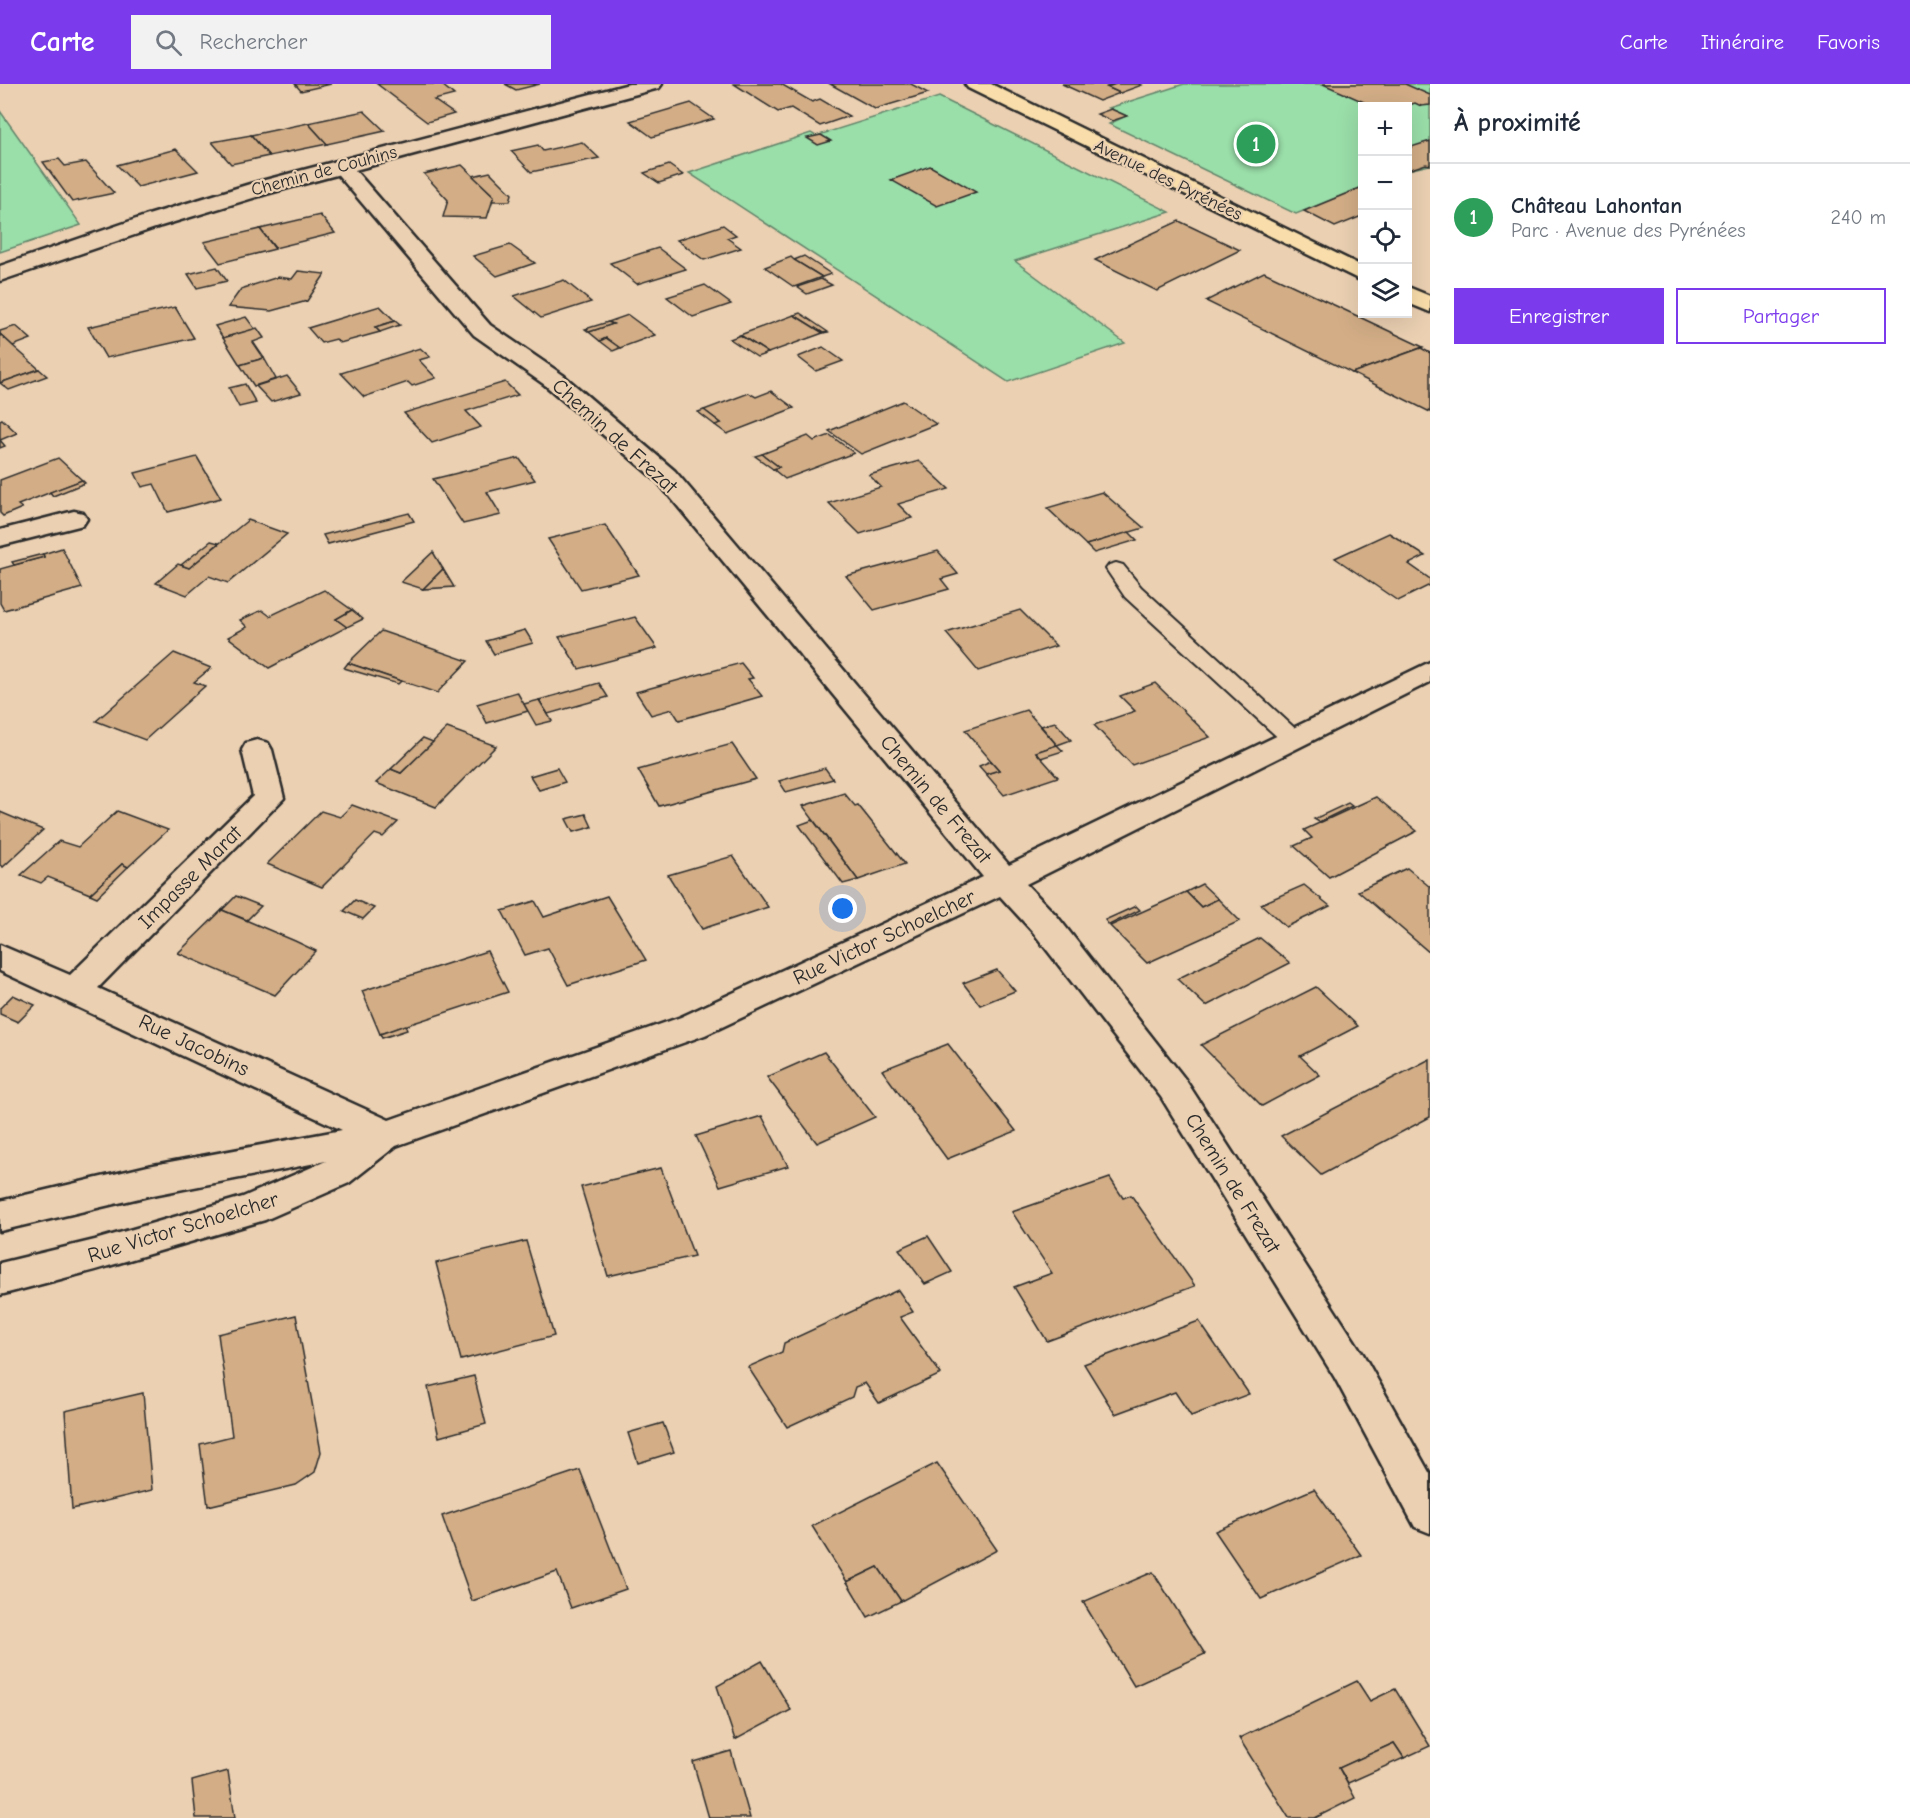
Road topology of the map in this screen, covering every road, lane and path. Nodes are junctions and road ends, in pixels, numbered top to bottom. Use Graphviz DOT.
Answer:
graph roads {
  1 [pos="652,84"];
  2 [pos="975,84"];
  3 [pos="341,166"];
  4 [pos="1358,272"];
  5 [pos="0,274"];
  6 [pos="1412,296"];
  7 [pos="1430,305"];
  8 [pos="74,519"];
  9 [pos="0,537"];
  10 [pos="1116,569"];
  11 [pos="1430,671"];
  12 [pos="1293,739"];
  13 [pos="257,750"];
  14 [pos="1004,881"];
  15 [pos="0,957"];
  16 [pos="76,990"];
  17 [pos="387,1135"];
  18 [pos="0,1216"];
  19 [pos="0,1279"];
  20 [pos="1430,1514"];
  1 -- 3 [label="street, Chemin de Couhins"];
  2 -- 4 [label="main road, Avenue des Pyrénées"];
  3 -- 5 [label="street, Chemin de Couhins"];
  3 -- 14 [label="street, Chemin de Frezat"];
  6 -- 7 [label="main road"];
  8 -- 9 [label="street"];
  10 -- 12 [label="lane"];
  11 -- 12 [label="street, Rue Victor Schoelcher"];
  12 -- 14 [label="street, Rue Victor Schoelcher"];
  13 -- 16 [label="street, Impasse Marat"];
  14 -- 17 [label="street, Rue Victor Schoelcher"];
  14 -- 20 [label="street, Chemin de Frezat"];
  15 -- 16 [label="street, Rue Jacobins"];
  16 -- 17 [label="street, Rue Jacobins"];
  17 -- 18 [label="street, Rue Victor Schoelcher"];
  17 -- 19 [label="street, Rue Victor Schoelcher"];
}
